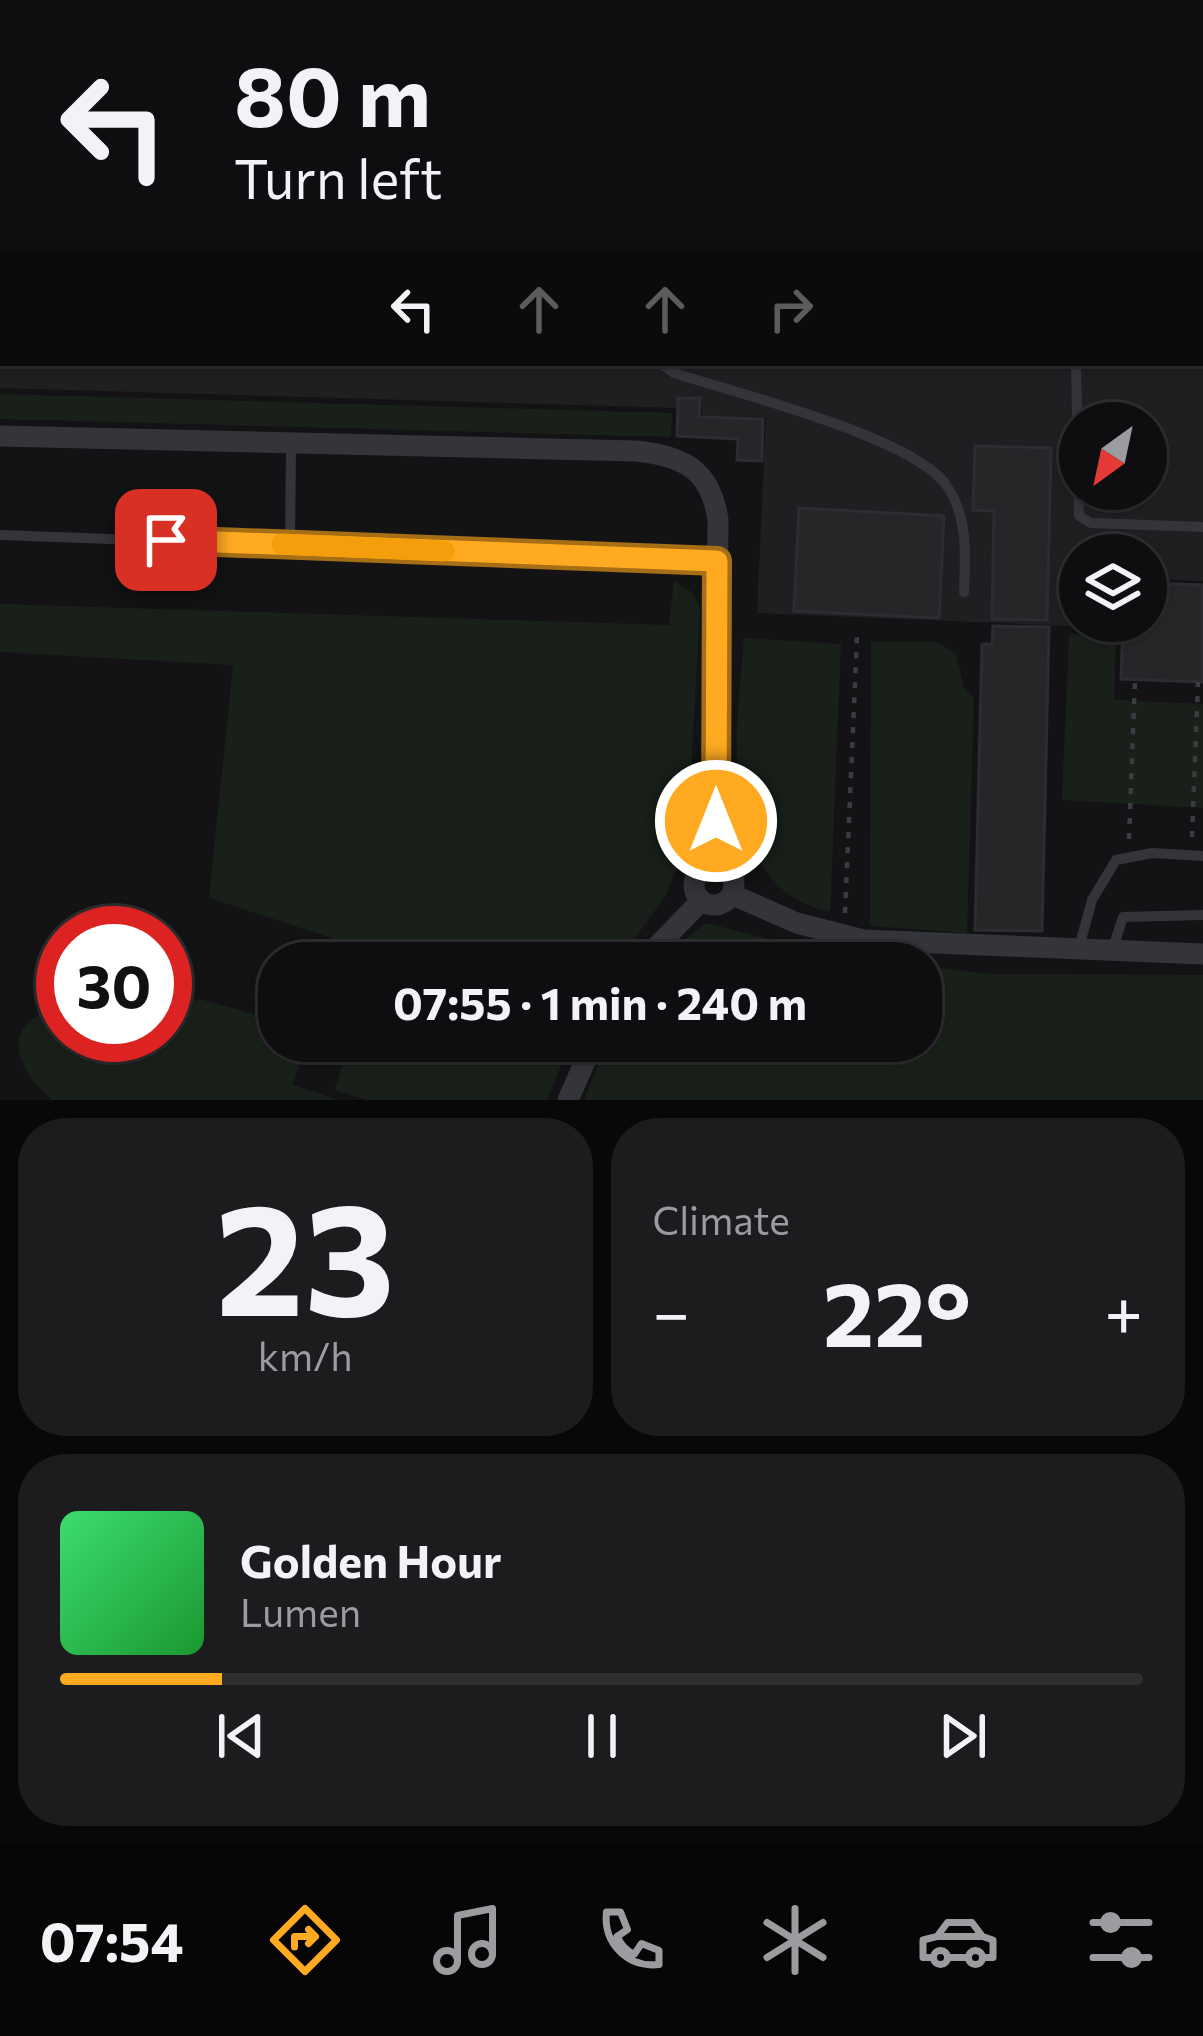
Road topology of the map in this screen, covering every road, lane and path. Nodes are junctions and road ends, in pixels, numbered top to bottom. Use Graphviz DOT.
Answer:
graph roads {
  1 [pos="664,366"];
  2 [pos="1076,366"];
  3 [pos="0,436"];
  4 [pos="291,446"];
  5 [pos="1203,527"];
  6 [pos="0,535"];
  7 [pos="290,545"];
  8 [pos="717,561"];
  9 [pos="964,592"];
  10 [pos="857,637"];
  11 [pos="1135,680"];
  12 [pos="1198,682"];
  13 [pos="1197,855"];
  14 [pos="1128,857"];
  15 [pos="715,865"];
  16 [pos="733,895"];
  17 [pos="701,901"];
  18 [pos="1203,915"];
  19 [pos="844,937"];
  20 [pos="661,942"];
  21 [pos="1078,951"];
  22 [pos="1112,952"];
  23 [pos="1203,954"];
  24 [pos="585,1062"];
  25 [pos="568,1100"];
  1 -- 9 [label="lane"];
  2 -- 5 [label="lane"];
  3 -- 4 [label="street"];
  4 -- 7 [label="lane"];
  4 -- 8 [label="street"];
  6 -- 7 [label="lane"];
  7 -- 8 [label="lane"];
  8 -- 15 [label="street"];
  10 -- 19 [label="path"];
  11 -- 14 [label="path"];
  12 -- 13 [label="path"];
  13 -- 14 [label="lane"];
  14 -- 21 [label="lane"];
  15 -- 16 [label="street"];
  15 -- 17 [label="street"];
  16 -- 17 [label="street"];
  16 -- 19 [label="street"];
  17 -- 20 [label="street"];
  18 -- 22 [label="lane"];
  19 -- 21 [label="street"];
  21 -- 22 [label="street"];
  22 -- 23 [label="street"];
  24 -- 25 [label="street"];
}
